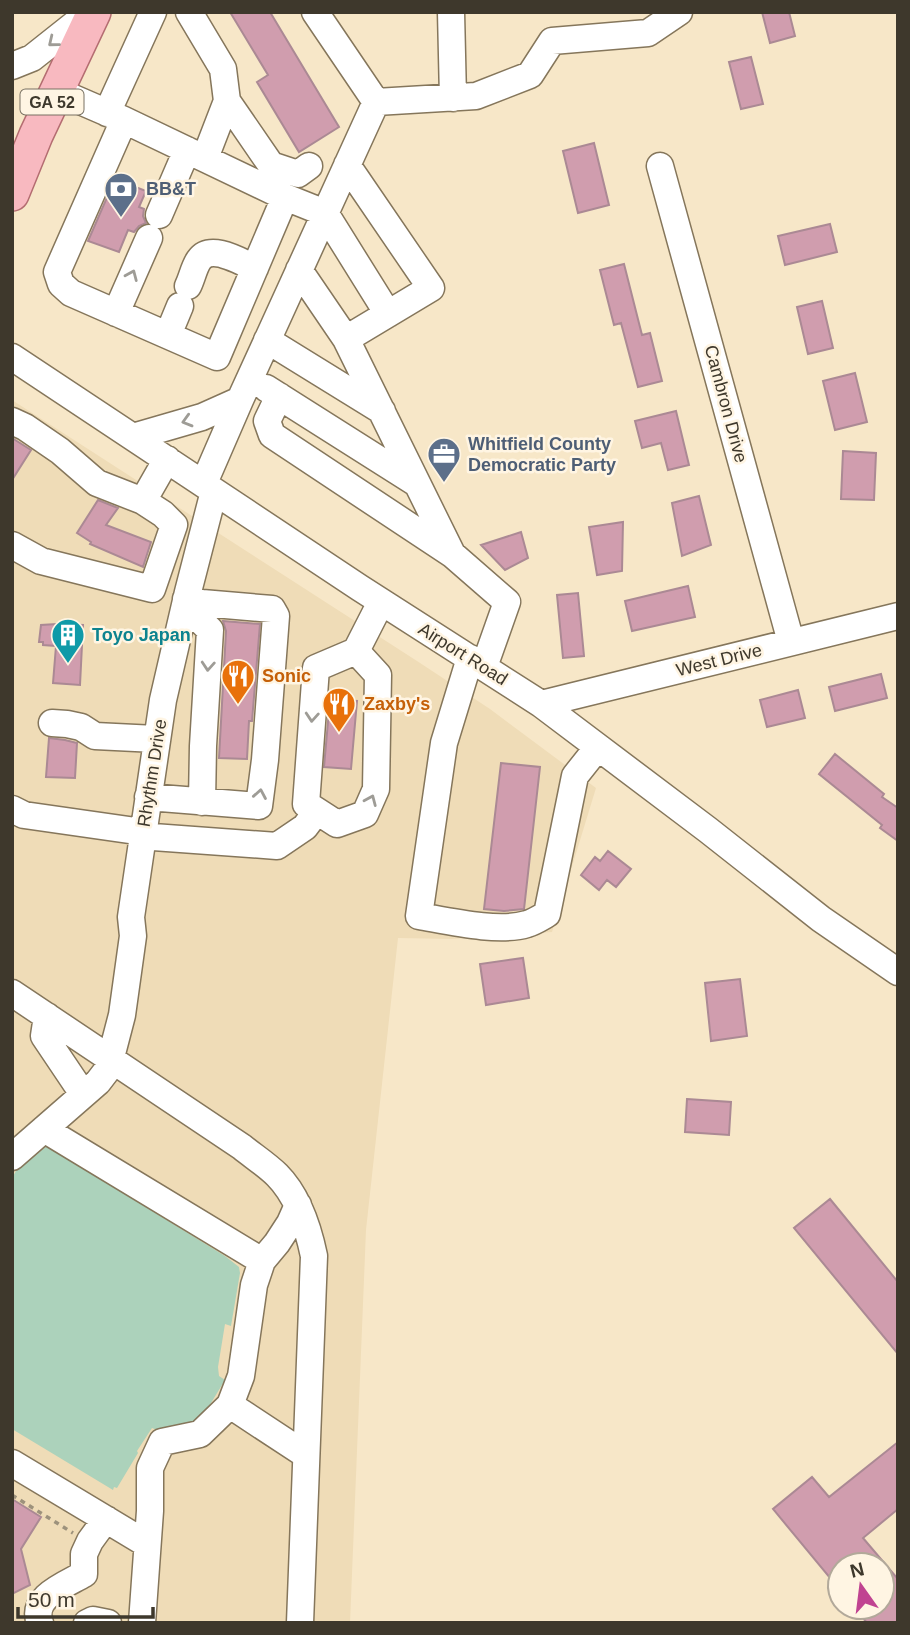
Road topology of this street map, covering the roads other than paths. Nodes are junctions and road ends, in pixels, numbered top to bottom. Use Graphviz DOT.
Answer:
graph roads {
  1 [pos="92,12"];
  2 [pos="153,12"];
  3 [pos="189,12"];
  4 [pos="316,12"];
  5 [pos="451,12"];
  6 [pos="679,12"];
  7 [pos="12,66"];
  8 [pos="57,92"];
  9 [pos="453,98"];
  10 [pos="227,101"];
  11 [pos="376,102"];
  12 [pos="116,116"];
  13 [pos="12,141"];
  14 [pos="196,154"];
  15 [pos="347,165"];
  16 [pos="309,166"];
  17 [pos="660,166"];
  18 [pos="17,184"];
  19 [pos="285,197"];
  20 [pos="325,213"];
  21 [pos="255,268"];
  22 [pos="299,270"];
  23 [pos="116,313"];
  24 [pos="388,314"];
  25 [pos="167,335"];
  26 [pos="346,339"];
  27 [pos="267,340"];
  28 [pos="12,357"];
  29 [pos="217,357"];
  30 [pos="245,389"];
  31 [pos="278,396"];
  32 [pos="383,412"];
  33 [pos="12,421"];
  34 [pos="134,437"];
  35 [pos="167,459"];
  36 [pos="417,484"];
  37 [pos="209,487"];
  38 [pos="143,501"];
  39 [pos="12,545"];
  40 [pos="453,555"];
  41 [pos="381,602"];
  42 [pos="220,604"];
  43 [pos="185,607"];
  44 [pos="898,616"];
  45 [pos="210,630"];
  46 [pos="791,642"];
  47 [pos="356,651"];
  48 [pos="477,663"];
  49 [pos="541,704"];
  50 [pos="52,723"];
  51 [pos="156,739"];
  52 [pos="598,747"];
  53 [pos="148,797"];
  54 [pos="202,802"];
  55 [pos="12,809"];
  56 [pos="317,811"];
  57 [pos="143,832"];
  58 [pos="898,972"];
  59 [pos="12,993"];
  60 [pos="47,1016"];
  61 [pos="111,1059"];
  62 [pos="83,1094"];
  63 [pos="44,1129"];
  64 [pos="12,1157"];
  65 [pos="298,1205"];
  66 [pos="262,1261"];
  67 [pos="230,1405"];
  68 [pos="306,1455"];
  69 [pos="12,1463"];
  70 [pos="106,1519"];
  71 [pos="147,1544"];
  72 [pos="40,1623"];
  73 [pos="87,1623"];
  74 [pos="108,1623"];
  75 [pos="142,1623"];
  76 [pos="300,1623"];
  1 -- 7 [label="street, one-way"];
  1 -- 8 [label="main road, GA 52"];
  2 -- 12 [label="street"];
  3 -- 10 [label="street"];
  4 -- 11 [label="street"];
  5 -- 9 [label="street"];
  6 -- 9 [label="street"];
  8 -- 12 [label="street"];
  8 -- 18 [label="main road, GA 52"];
  9 -- 11 [label="street"];
  10 -- 14 [label="street"];
  10 -- 16 [label="street"];
  11 -- 15 [label="street, Rhythm Drive"];
  12 -- 14 [label="street"];
  12 -- 23 [label="street"];
  13 -- 18 [label="street"];
  14 -- 19 [label="street"];
  23 -- 14 [label="street, one-way"];
  15 -- 20 [label="street, Rhythm Drive"];
  15 -- 24 [label="street"];
  17 -- 46 [label="street, Cambron Drive"];
  19 -- 20 [label="street"];
  19 -- 21 [label="street"];
  20 -- 22 [label="street, Rhythm Drive"];
  20 -- 24 [label="street"];
  21 -- 25 [label="street"];
  21 -- 29 [label="street"];
  22 -- 26 [label="street"];
  22 -- 27 [label="street, Rhythm Drive"];
  23 -- 25 [label="street"];
  24 -- 26 [label="street"];
  25 -- 29 [label="street"];
  26 -- 32 [label="street"];
  27 -- 30 [label="street, Rhythm Drive"];
  27 -- 32 [label="street"];
  28 -- 34 [label="street, Airport Road"];
  29 -- 30 [label="street"];
  30 -- 31 [label="street"];
  30 -- 34 [label="street, one-way"];
  30 -- 37 [label="street, Rhythm Drive"];
  31 -- 36 [label="street"];
  31 -- 40 [label="street"];
  32 -- 36 [label="street"];
  33 -- 38 [label="street"];
  34 -- 35 [label="street, Airport Road"];
  35 -- 37 [label="street, Airport Road"];
  35 -- 38 [label="street"];
  36 -- 40 [label="street"];
  37 -- 41 [label="street, Airport Road"];
  37 -- 43 [label="street, Rhythm Drive"];
  38 -- 39 [label="street"];
  40 -- 48 [label="street"];
  41 -- 47 [label="street"];
  41 -- 48 [label="street, Airport Road"];
  42 -- 43 [label="street"];
  42 -- 45 [label="street"];
  54 -- 42 [label="street, one-way"];
  43 -- 45 [label="street"];
  43 -- 51 [label="street, Rhythm Drive"];
  44 -- 46 [label="street, West Drive"];
  45 -- 54 [label="street, one-way"];
  46 -- 49 [label="street, West Drive"];
  47 -- 56 [label="street, one-way"];
  56 -- 47 [label="street, one-way"];
  48 -- 49 [label="street, Airport Road"];
  48 -- 52 [label="street"];
  49 -- 52 [label="street, Airport Road"];
  50 -- 51 [label="street"];
  51 -- 53 [label="street, Rhythm Drive"];
  52 -- 58 [label="street, Airport Road"];
  53 -- 54 [label="street"];
  53 -- 57 [label="street, Rhythm Drive"];
  55 -- 57 [label="street"];
  56 -- 57 [label="street"];
  57 -- 61 [label="street, Rhythm Drive"];
  59 -- 60 [label="street"];
  60 -- 61 [label="street"];
  60 -- 62 [label="street"];
  61 -- 62 [label="street"];
  61 -- 65 [label="street"];
  62 -- 63 [label="street"];
  63 -- 64 [label="street"];
  63 -- 66 [label="street"];
  65 -- 66 [label="street"];
  65 -- 68 [label="street"];
  66 -- 67 [label="street"];
  67 -- 68 [label="street"];
  67 -- 71 [label="street"];
  68 -- 76 [label="street"];
  69 -- 70 [label="street"];
  70 -- 71 [label="street"];
  70 -- 72 [label="street"];
  71 -- 75 [label="street"];
  73 -- 74 [label="street"];
}
